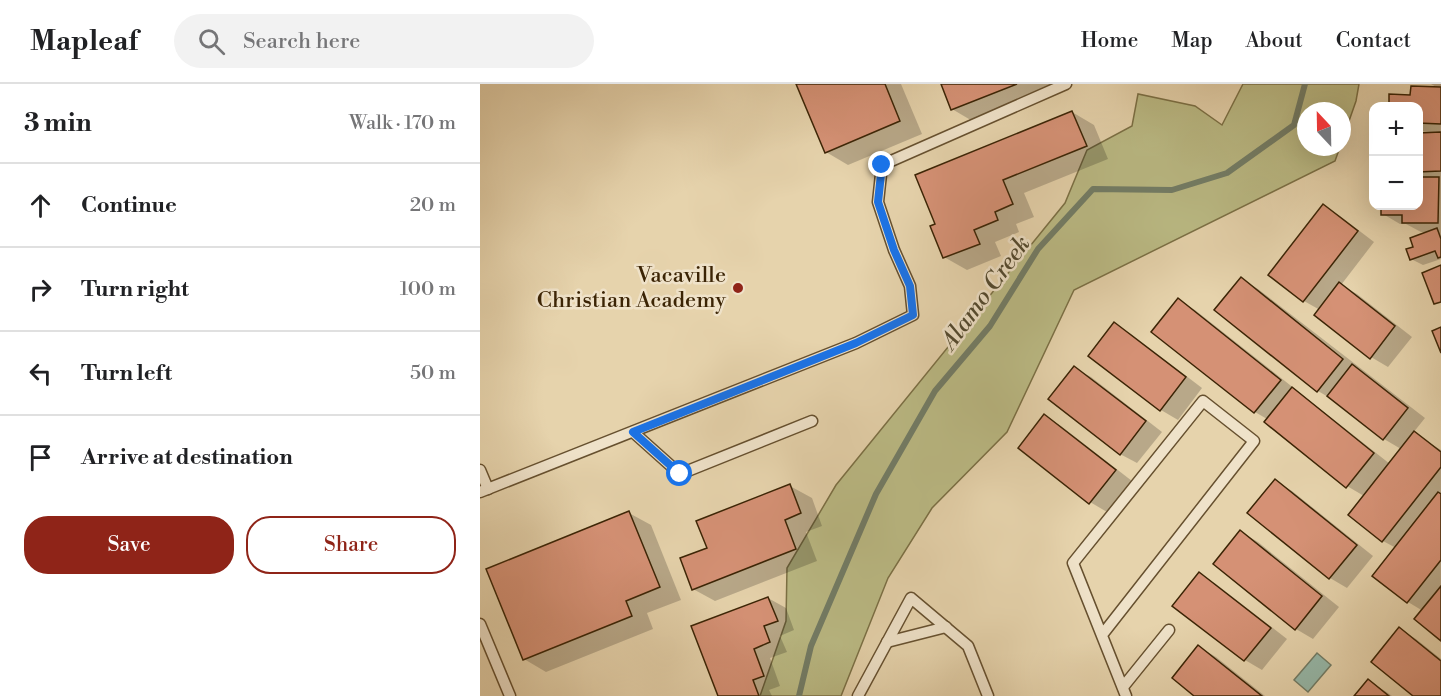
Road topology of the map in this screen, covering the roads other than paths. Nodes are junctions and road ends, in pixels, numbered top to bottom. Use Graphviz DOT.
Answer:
graph roads {
  1 [pos="1066,84"];
  2 [pos="812,421"];
  3 [pos="633,432"];
  4 [pos="480,470"];
  5 [pos="484,490"];
  6 [pos="480,624"];
  7 [pos="945,627"];
  8 [pos="1169,630"];
  9 [pos="1102,635"];
  10 [pos="887,642"];
  11 [pos="1124,691"];
  12 [pos="510,696"];
  13 [pos="858,696"];
  14 [pos="988,696"];
  1 -- 3 [label="lane"];
  2 -- 3 [label="lane"];
  3 -- 5 [label="lane"];
  4 -- 5 [label="lane"];
  6 -- 12 [label="lane"];
  7 -- 10 [label="lane"];
  7 -- 10 [label="lane"];
  7 -- 14 [label="lane"];
  8 -- 11 [label="lane"];
  9 -- 9 [label="lane"];
  9 -- 11 [label="lane"];
  10 -- 13 [label="lane"];
}
